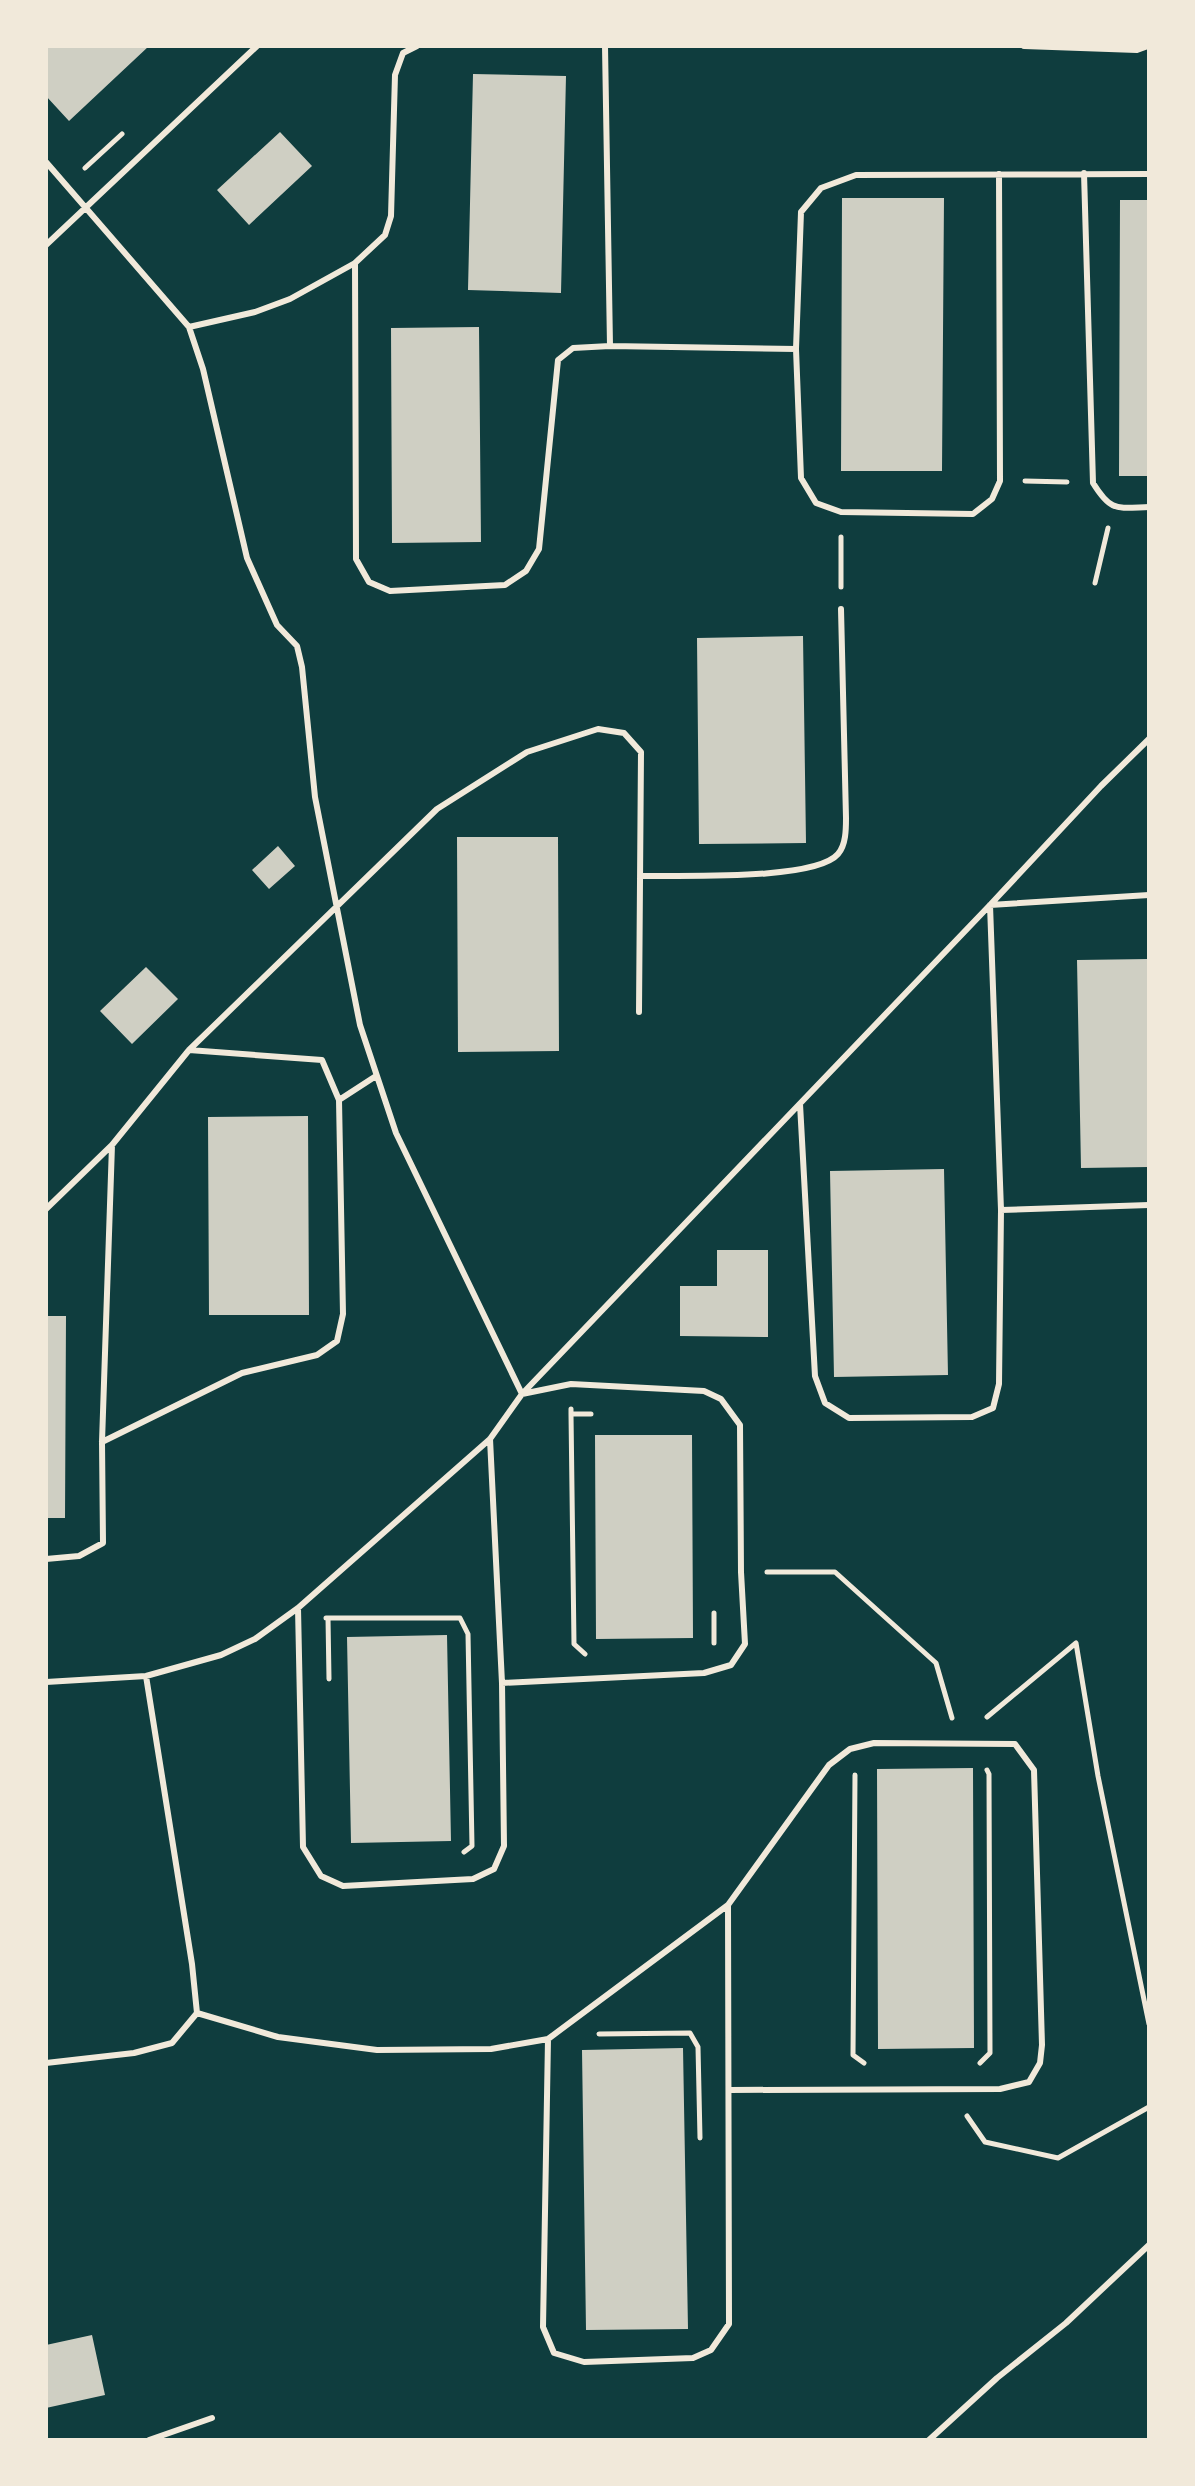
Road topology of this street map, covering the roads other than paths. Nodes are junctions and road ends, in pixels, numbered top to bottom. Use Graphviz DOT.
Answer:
graph roads {
  1 [pos="257,46"];
  2 [pos="417,46"];
  3 [pos="605,46"];
  4 [pos="1024,46"];
  5 [pos="1148,46"];
  6 [pos="46,162"];
  7 [pos="1084,173"];
  8 [pos="999,174"];
  9 [pos="1149,174"];
  10 [pos="87,206"];
  11 [pos="46,245"];
  12 [pos="355,263"];
  13 [pos="189,327"];
  14 [pos="610,346"];
  15 [pos="796,349"];
  16 [pos="1149,507"];
  17 [pos="841,609"];
  18 [pos="1149,739"];
  19 [pos="640,876"];
  20 [pos="1149,895"];
  21 [pos="335,905"];
  22 [pos="990,905"];
  23 [pos="639,1012"];
  24 [pos="189,1050"];
  25 [pos="376,1076"];
  26 [pos="339,1100"];
  27 [pos="800,1104"];
  28 [pos="112,1145"];
  29 [pos="1149,1205"];
  30 [pos="46,1209"];
  31 [pos="1001,1210"];
  32 [pos="522,1394"];
  33 [pos="490,1439"];
  34 [pos="102,1442"];
  35 [pos="46,1559"];
  36 [pos="298,1608"];
  37 [pos="146,1676"];
  38 [pos="46,1682"];
  39 [pos="502,1683"];
  40 [pos="728,1905"];
  41 [pos="197,2013"];
  42 [pos="548,2039"];
  43 [pos="46,2063"];
  44 [pos="730,2090"];
  45 [pos="1149,2245"];
  46 [pos="212,2418"];
  47 [pos="149,2440"];
  48 [pos="929,2440"];
  1 -- 10 [label="lane"];
  2 -- 12 [label="lane"];
  3 -- 14 [label="lane"];
  4 -- 5 [label="lane"];
  6 -- 10 [label="lane"];
  7 -- 8 [label="lane"];
  7 -- 9 [label="lane"];
  7 -- 16 [label="lane"];
  8 -- 15 [label="lane"];
  8 -- 15 [label="lane"];
  10 -- 11 [label="lane"];
  10 -- 13 [label="lane"];
  12 -- 13 [label="lane"];
  12 -- 14 [label="lane"];
  13 -- 21 [label="lane"];
  14 -- 15 [label="lane"];
  17 -- 19 [label="lane"];
  18 -- 22 [label="lane"];
  19 -- 21 [label="lane"];
  19 -- 23 [label="lane"];
  20 -- 22 [label="lane"];
  21 -- 24 [label="lane"];
  21 -- 25 [label="lane"];
  22 -- 27 [label="lane"];
  22 -- 31 [label="lane"];
  24 -- 26 [label="lane"];
  24 -- 28 [label="lane"];
  25 -- 26 [label="lane"];
  25 -- 32 [label="lane"];
  26 -- 34 [label="lane"];
  27 -- 31 [label="lane"];
  27 -- 32 [label="lane"];
  28 -- 30 [label="lane"];
  28 -- 34 [label="lane"];
  29 -- 31 [label="lane"];
  32 -- 33 [label="lane"];
  32 -- 39 [label="lane"];
  33 -- 36 [label="lane"];
  33 -- 39 [label="lane"];
  34 -- 35 [label="lane"];
  36 -- 37 [label="lane"];
  36 -- 39 [label="lane"];
  37 -- 38 [label="lane"];
  37 -- 41 [label="lane"];
  40 -- 42 [label="lane"];
  40 -- 44 [label="lane"];
  40 -- 44 [label="lane"];
  41 -- 42 [label="lane"];
  41 -- 43 [label="lane"];
  42 -- 44 [label="lane"];
  45 -- 48 [label="lane"];
  46 -- 47 [label="lane"];
}
